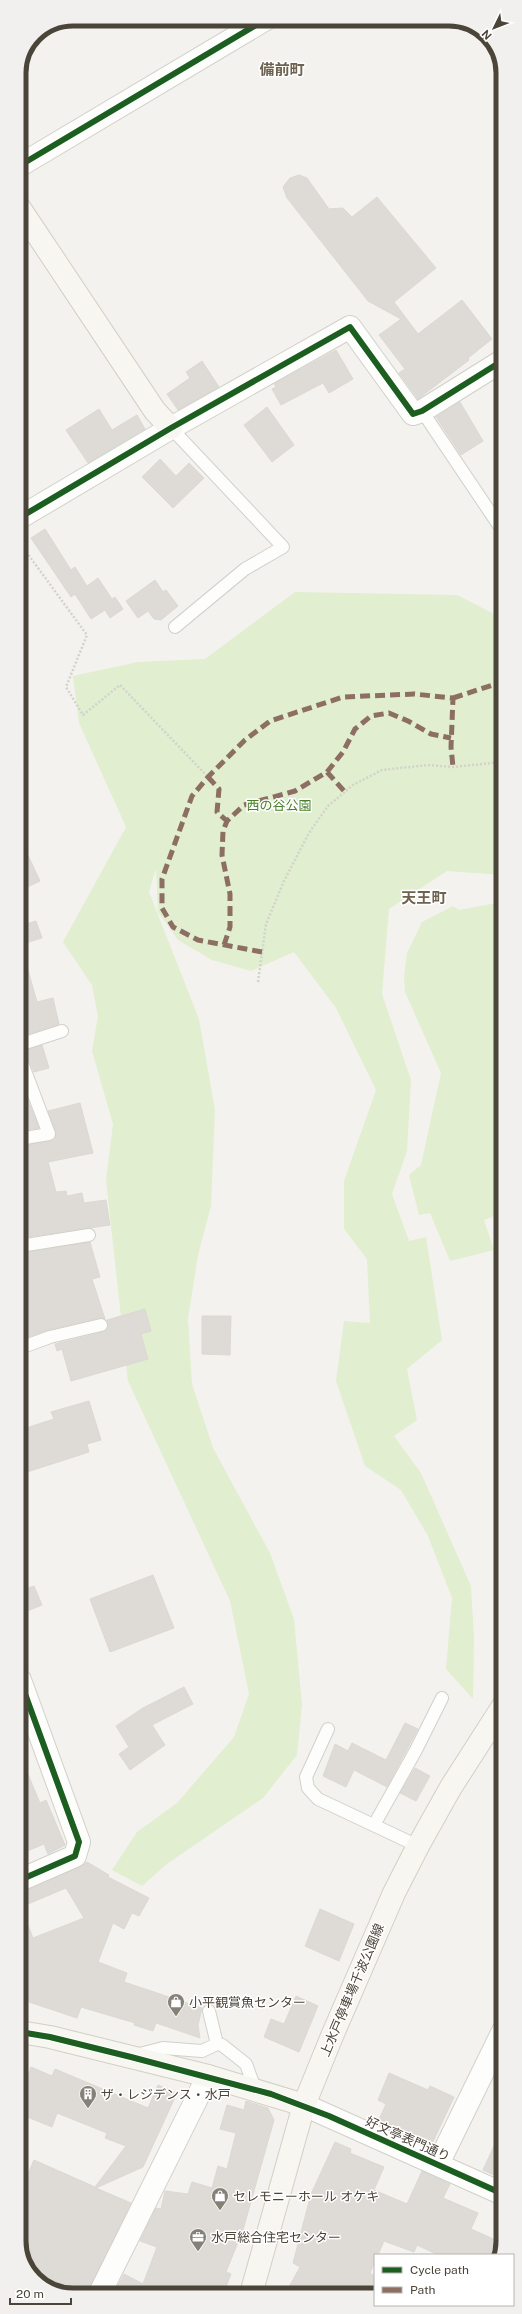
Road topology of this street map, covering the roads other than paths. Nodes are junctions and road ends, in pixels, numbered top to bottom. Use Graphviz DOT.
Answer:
graph roads {
  1 [pos="254,26"];
  2 [pos="26,162"];
  3 [pos="26,218"];
  4 [pos="496,365"];
  5 [pos="422,411"];
  6 [pos="171,428"];
  7 [pos="26,514"];
  8 [pos="496,521"];
  9 [pos="175,627"];
  10 [pos="62,1031"];
  11 [pos="26,1043"];
  12 [pos="26,1072"];
  13 [pos="26,1138"];
  14 [pos="89,1235"];
  15 [pos="26,1245"];
  16 [pos="101,1325"];
  17 [pos="26,1346"];
  18 [pos="26,1696"];
  19 [pos="442,1698"];
  20 [pos="496,1717"];
  21 [pos="328,1729"];
  22 [pos="374,1825"];
  23 [pos="418,1846"];
  24 [pos="26,1877"];
  25 [pos="210,2011"];
  26 [pos="26,2033"];
  27 [pos="217,2044"];
  28 [pos="496,2045"];
  29 [pos="131,2057"];
  30 [pos="208,2076"];
  31 [pos="255,2089"];
  32 [pos="304,2105"];
  33 [pos="438,2164"];
  34 [pos="496,2191"];
  35 [pos="102,2288"];
  36 [pos="256,2288"];
  1 -- 2 [label="street"];
  3 -- 6 [label="main road"];
  4 -- 5 [label="street"];
  5 -- 6 [label="street"];
  5 -- 8 [label="lane"];
  6 -- 7 [label="street"];
  6 -- 9 [label="lane"];
  10 -- 11 [label="lane"];
  12 -- 13 [label="lane"];
  14 -- 15 [label="lane"];
  16 -- 17 [label="lane"];
  18 -- 24 [label="street"];
  19 -- 22 [label="lane"];
  20 -- 23 [label="main road, 上水戸停車場千波公園線"];
  21 -- 22 [label="lane"];
  22 -- 23 [label="lane"];
  23 -- 32 [label="main road, 上水戸停車場千波公園線"];
  25 -- 27 [label="lane"];
  26 -- 29 [label="main road"];
  27 -- 29 [label="lane"];
  27 -- 31 [label="lane"];
  28 -- 33 [label="street"];
  29 -- 30 [label="main road"];
  30 -- 31 [label="main road"];
  30 -- 35 [label="street"];
  31 -- 32 [label="main road"];
  32 -- 33 [label="street, 好文亭表門通り"];
  32 -- 36 [label="main road, 上水戸停車場千波公園線"];
  33 -- 34 [label="street, 好文亭表門通り"];
}
